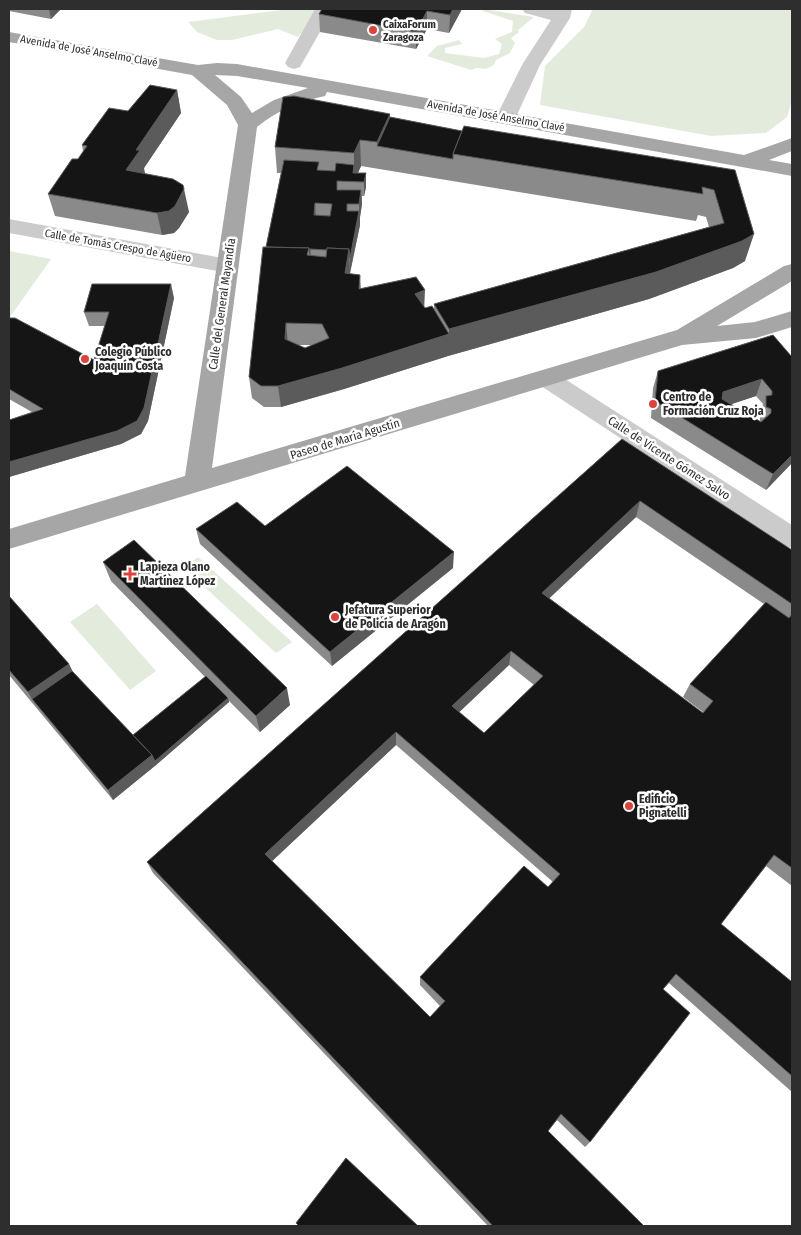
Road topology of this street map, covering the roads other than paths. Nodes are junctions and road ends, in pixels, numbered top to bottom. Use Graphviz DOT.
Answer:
graph roads {
  1 [pos="324,9"];
  2 [pos="531,9"];
  3 [pos="562,11"];
  4 [pos="9,37"];
  5 [pos="294,64"];
  6 [pos="198,71"];
  7 [pos="340,88"];
  8 [pos="506,118"];
  9 [pos="248,126"];
  10 [pos="792,144"];
  11 [pos="747,161"];
  12 [pos="792,170"];
  13 [pos="9,226"];
  14 [pos="228,266"];
  15 [pos="792,271"];
  16 [pos="792,319"];
  17 [pos="681,338"];
  18 [pos="546,378"];
  19 [pos="197,483"];
  20 [pos="792,538"];
  21 [pos="9,540"];
  1 -- 5 [label="street"];
  2 -- 3 [label="street"];
  3 -- 8 [label="street"];
  4 -- 6 [label="main road, Avenida de José Anselmo Clavé"];
  6 -- 7 [label="main road, Avenida de José Anselmo Clavé"];
  6 -- 9 [label="main road, Avenida de José Anselmo Clavé"];
  7 -- 8 [label="main road, Avenida de José Anselmo Clavé"];
  7 -- 9 [label="main road"];
  8 -- 11 [label="main road, Avenida de José Anselmo Clavé"];
  9 -- 14 [label="main road, Calle del General Mayandía"];
  10 -- 11 [label="main road"];
  11 -- 12 [label="main road, Avenida de José Anselmo Clavé"];
  13 -- 14 [label="street, Calle de Tomás Crespo de Agüero"];
  14 -- 19 [label="main road, Calle del General Mayandía"];
  15 -- 17 [label="main road, Paseo de María Agustín"];
  16 -- 17 [label="main road, Paseo de María Agustín"];
  17 -- 18 [label="main road, Paseo de María Agustín"];
  18 -- 19 [label="main road, Paseo de María Agustín"];
  18 -- 20 [label="street, Calle de Vicente Gómez Salvo"];
  19 -- 21 [label="main road, Paseo de María Agustín"];
}
